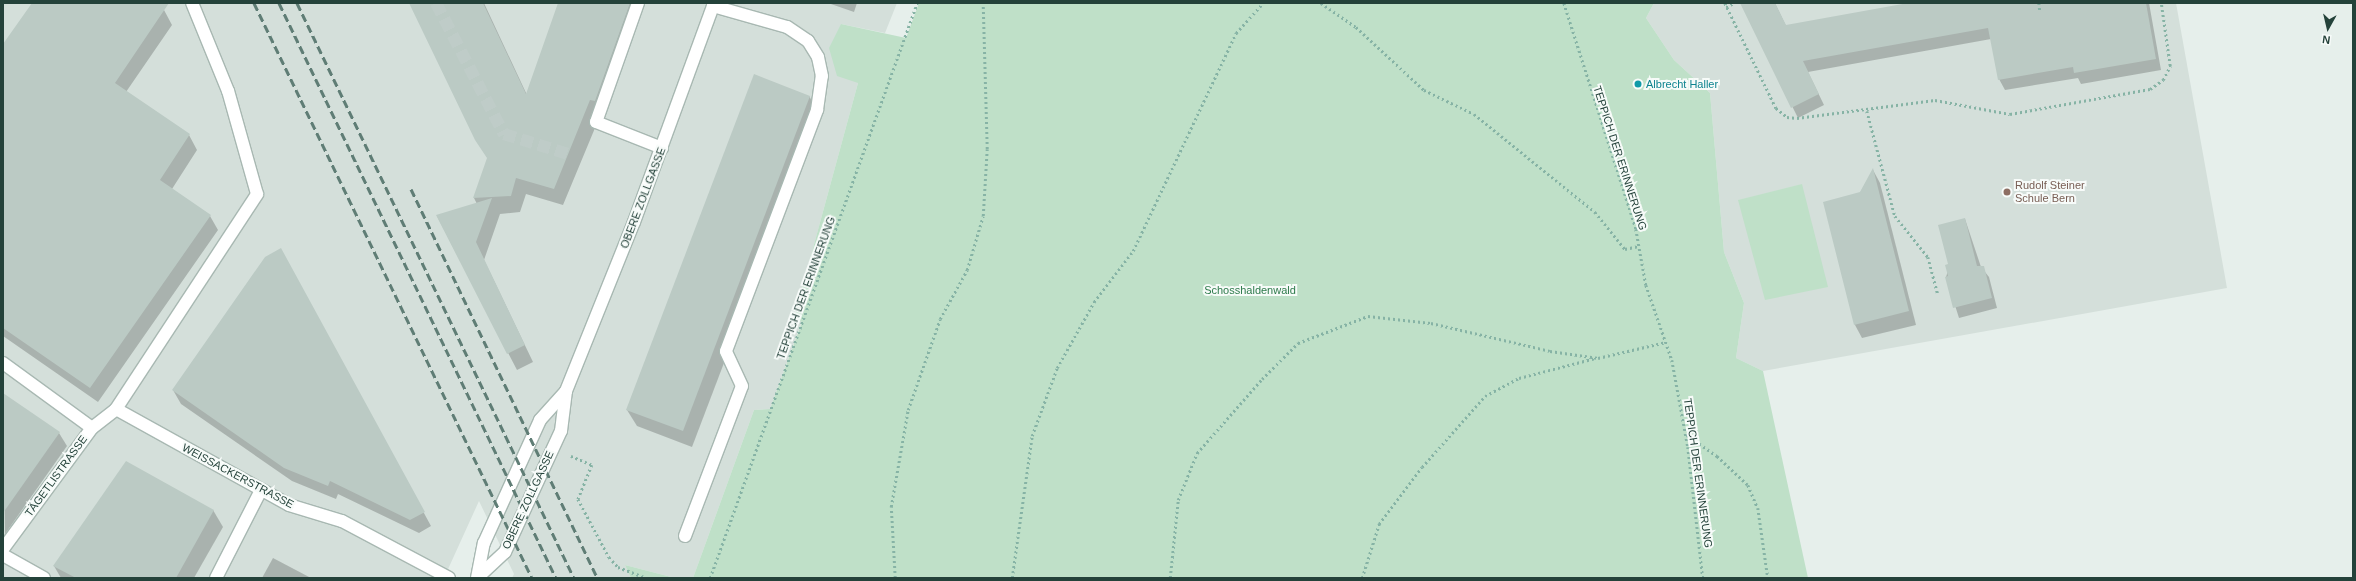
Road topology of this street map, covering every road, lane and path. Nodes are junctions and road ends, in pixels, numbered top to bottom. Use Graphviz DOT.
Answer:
graph roads {
  1 [pos="192,3"];
  2 [pos="638,3"];
  3 [pos="917,3"];
  4 [pos="983,3"];
  5 [pos="1263,3"];
  6 [pos="1321,3"];
  7 [pos="1564,3"];
  8 [pos="1725,3"];
  9 [pos="1734,3"];
  10 [pos="2039,3"];
  11 [pos="2161,3"];
  12 [pos="713,4"];
  13 [pos="1726,7"];
  14 [pos="2040,11"];
  15 [pos="1867,111"];
  16 [pos="662,148"];
  17 [pos="1639,246"];
  18 [pos="1938,294"];
  19 [pos="1666,342"];
  20 [pos="1598,358"];
  21 [pos="3,363"];
  22 [pos="566,391"];
  23 [pos="116,409"];
  24 [pos="92,428"];
  25 [pos="1686,435"];
  26 [pos="566,453"];
  27 [pos="261,490"];
  28 [pos="685,536"];
  29 [pos="3,549"];
  30 [pos="3,555"];
  31 [pos="478,577"];
  32 [pos="44,578"];
  33 [pos="216,578"];
  34 [pos="449,578"];
  35 [pos="646,578"];
  36 [pos="710,578"];
  37 [pos="895,578"];
  38 [pos="1012,578"];
  39 [pos="1170,578"];
  40 [pos="1362,578"];
  41 [pos="1703,578"];
  42 [pos="1768,578"];
  1 -- 23 [label="street, TÄGETLISTRASSE"];
  2 -- 16 [label="street"];
  3 -- 36 [label="path, TEPPICH DER ERINNERUNG"];
  4 -- 37 [label="path"];
  5 -- 38 [label="path"];
  6 -- 17 [label="path"];
  7 -- 17 [label="path, TEPPICH DER ERINNERUNG"];
  8 -- 13 [label="path"];
  9 -- 13 [label="path"];
  10 -- 14 [label="path"];
  11 -- 15 [label="path"];
  12 -- 16 [label="street, OBERE ZOLLGASSE"];
  12 -- 28 [label="street"];
  13 -- 15 [label="path"];
  15 -- 18 [label="path"];
  16 -- 22 [label="street, OBERE ZOLLGASSE"];
  17 -- 19 [label="path, TEPPICH DER ERINNERUNG"];
  19 -- 20 [label="path"];
  19 -- 25 [label="path, TEPPICH DER ERINNERUNG"];
  20 -- 39 [label="path"];
  20 -- 40 [label="path"];
  21 -- 24 [label="street"];
  22 -- 31 [label="street, OBERE ZOLLGASSE"];
  22 -- 31 [label="street, OBERE ZOLLGASSE"];
  23 -- 24 [label="street, TÄGETLISTRASSE"];
  23 -- 27 [label="street, WEISSACKERSTRASSE"];
  24 -- 29 [label="street, TÄGETLISTRASSE"];
  25 -- 41 [label="path, TEPPICH DER ERINNERUNG"];
  25 -- 42 [label="path"];
  26 -- 35 [label="path"];
  27 -- 33 [label="street"];
  27 -- 34 [label="street, WEISSACKERSTRASSE"];
  30 -- 32 [label="street"];
}
